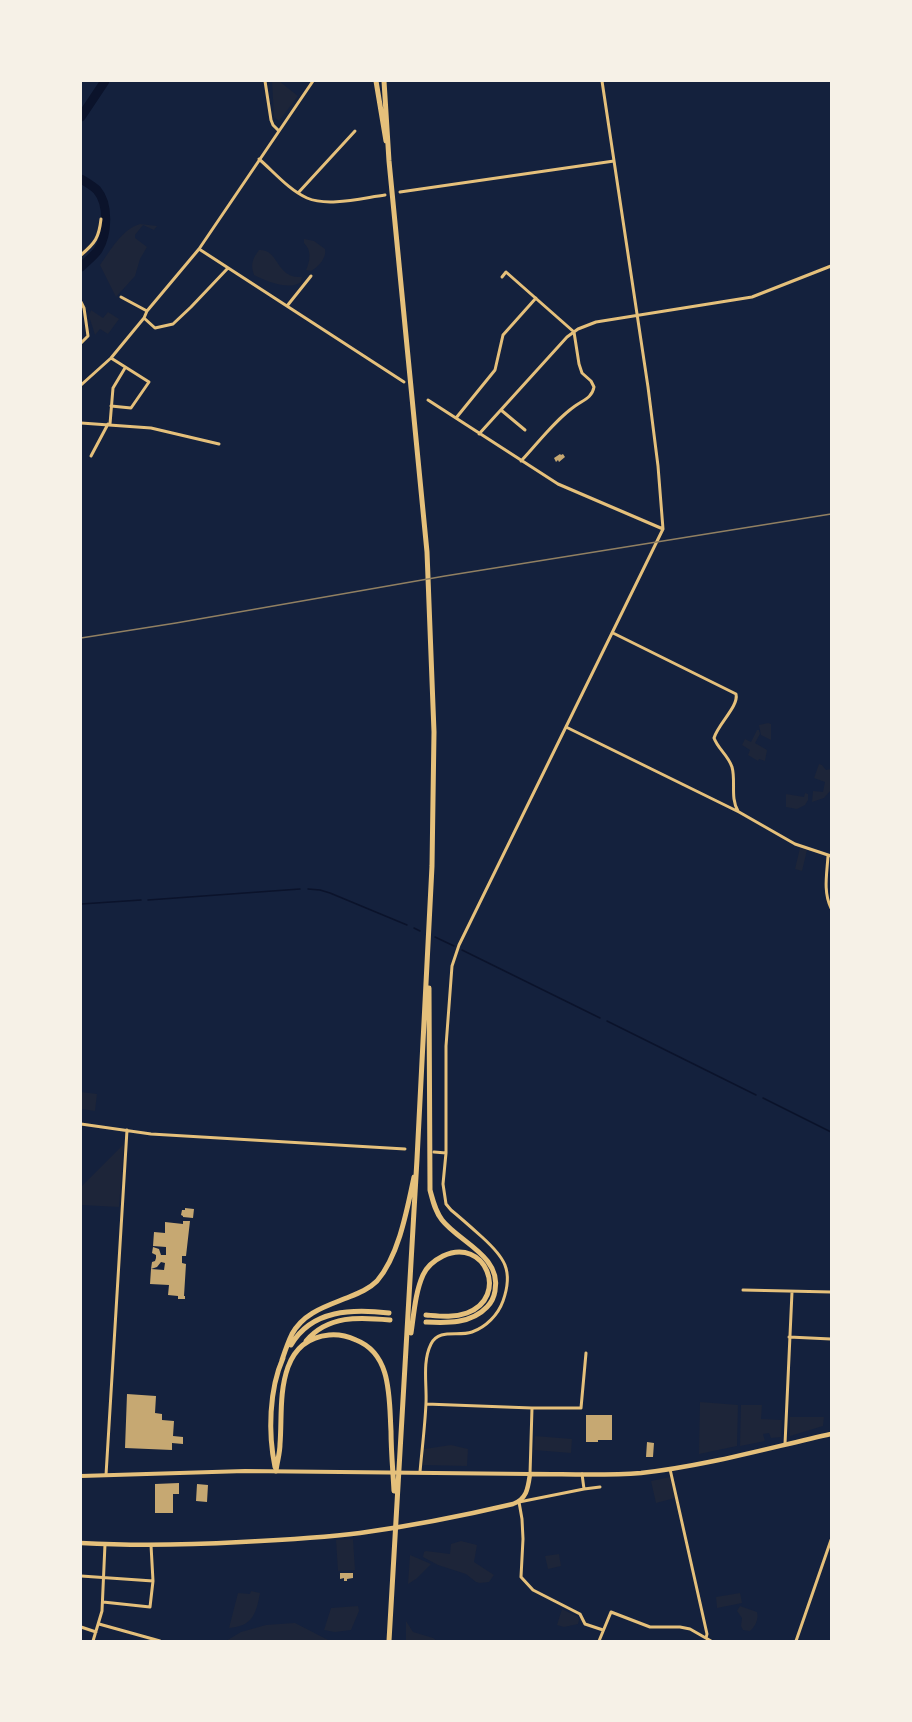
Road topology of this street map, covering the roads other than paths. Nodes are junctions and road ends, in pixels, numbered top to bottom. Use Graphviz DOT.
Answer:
graph roads {
  1 [pos="265,81"];
  2 [pos="313,81"];
  3 [pos="376,81"];
  4 [pos="384,81"];
  5 [pos="602,81"];
  6 [pos="278,130"];
  7 [pos="355,131"];
  8 [pos="260,159"];
  9 [pos="389,161"];
  10 [pos="614,161"];
  11 [pos="400,192"];
  12 [pos="298,193"];
  13 [pos="386,195"];
  14 [pos="101,219"];
  15 [pos="199,249"];
  16 [pos="81,255"];
  17 [pos="831,266"];
  18 [pos="228,268"];
  19 [pos="310,276"];
  20 [pos="502,277"];
  21 [pos="121,297"];
  22 [pos="536,298"];
  23 [pos="81,302"];
  24 [pos="287,306"];
  25 [pos="147,312"];
  26 [pos="637,316"];
  27 [pos="144,318"];
  28 [pos="574,332"];
  29 [pos="81,343"];
  30 [pos="111,358"];
  31 [pos="125,368"];
  32 [pos="81,377"];
  33 [pos="85,382"];
  34 [pos="404,382"];
  35 [pos="81,385"];
  36 [pos="428,399"];
  37 [pos="111,406"];
  38 [pos="501,410"];
  39 [pos="456,418"];
  40 [pos="81,423"];
  41 [pos="109,424"];
  42 [pos="525,430"];
  43 [pos="479,434"];
  44 [pos="219,444"];
  45 [pos="91,456"];
  46 [pos="522,461"];
  47 [pos="663,529"];
  48 [pos="613,633"];
  49 [pos="566,727"];
  50 [pos="739,812"];
  51 [pos="830,856"];
  52 [pos="831,908"];
  53 [pos="429,923"];
  54 [pos="81,1124"];
  55 [pos="127,1130"];
  56 [pos="405,1149"];
  57 [pos="434,1152"];
  58 [pos="446,1153"];
  59 [pos="417,1159"];
  60 [pos="744,1290"];
  61 [pos="792,1292"];
  62 [pos="831,1292"];
  63 [pos="789,1337"];
  64 [pos="831,1339"];
  65 [pos="301,1347"];
  66 [pos="586,1353"];
  67 [pos="282,1360"];
  68 [pos="426,1404"];
  69 [pos="532,1408"];
  70 [pos="831,1434"];
  71 [pos="786,1444"];
  72 [pos="399,1456"];
  73 [pos="670,1469"];
  74 [pos="276,1471"];
  75 [pos="420,1472"];
  76 [pos="530,1474"];
  77 [pos="582,1474"];
  78 [pos="106,1475"];
  79 [pos="81,1476"];
  80 [pos="600,1487"];
  81 [pos="584,1489"];
  82 [pos="519,1502"];
  83 [pos="396,1514"];
  84 [pos="831,1540"];
  85 [pos="81,1543"];
  86 [pos="105,1544"];
  87 [pos="151,1545"];
  88 [pos="81,1576"];
  89 [pos="104,1577"];
  90 [pos="153,1581"];
  91 [pos="103,1602"];
  92 [pos="99,1624"];
  93 [pos="81,1627"];
  94 [pos="603,1630"];
  95 [pos="96,1632"];
  96 [pos="706,1638"];
  97 [pos="148,1640"];
  98 [pos="93,1641"];
  99 [pos="160,1641"];
  100 [pos="389,1641"];
  101 [pos="599,1641"];
  102 [pos="711,1641"];
  103 [pos="796,1641"];
  1 -- 6 [label="street"];
  2 -- 6 [label="street"];
  3 -- 9 [label="highway"];
  4 -- 9 [label="highway"];
  5 -- 10 [label="street"];
  6 -- 8 [label="street"];
  7 -- 12 [label="street"];
  8 -- 12 [label="street"];
  8 -- 15 [label="street"];
  9 -- 53 [label="highway"];
  10 -- 11 [label="street"];
  10 -- 26 [label="street"];
  12 -- 13 [label="street"];
  14 -- 16 [label="street"];
  15 -- 18 [label="street"];
  15 -- 25 [label="street"];
  17 -- 26 [label="street"];
  18 -- 24 [label="street"];
  18 -- 27 [label="street"];
  19 -- 24 [label="street"];
  20 -- 22 [label="street"];
  21 -- 25 [label="street"];
  22 -- 28 [label="street"];
  22 -- 39 [label="street"];
  23 -- 29 [label="street"];
  24 -- 34 [label="street"];
  25 -- 27 [label="street"];
  26 -- 28 [label="street"];
  26 -- 47 [label="street"];
  27 -- 30 [label="street"];
  28 -- 38 [label="street"];
  28 -- 46 [label="street"];
  30 -- 31 [label="street"];
  30 -- 33 [label="street"];
  31 -- 37 [label="street"];
  31 -- 37 [label="street"];
  32 -- 33 [label="street"];
  33 -- 35 [label="street"];
  36 -- 39 [label="street"];
  37 -- 41 [label="street"];
  38 -- 42 [label="street"];
  38 -- 43 [label="street"];
  39 -- 43 [label="street"];
  40 -- 41 [label="street"];
  41 -- 44 [label="street"];
  41 -- 45 [label="street"];
  43 -- 46 [label="street"];
  46 -- 47 [label="street"];
  47 -- 48 [label="street"];
  48 -- 49 [label="street"];
  48 -- 50 [label="street"];
  49 -- 50 [label="street"];
  49 -- 58 [label="street"];
  50 -- 51 [label="street"];
  51 -- 52 [label="street"];
  53 -- 59 [label="highway"];
  53 -- 72 [label="highway"];
  54 -- 55 [label="street"];
  55 -- 56 [label="street"];
  55 -- 78 [label="street"];
  57 -- 58 [label="street"];
  58 -- 68 [label="street"];
  59 -- 67 [label="highway"];
  59 -- 72 [label="highway"];
  60 -- 61 [label="street"];
  61 -- 62 [label="street"];
  61 -- 63 [label="street"];
  63 -- 64 [label="street"];
  63 -- 71 [label="street"];
  65 -- 67 [label="highway"];
  65 -- 74 [label="highway"];
  65 -- 83 [label="highway"];
  66 -- 69 [label="street"];
  67 -- 74 [label="highway"];
  68 -- 69 [label="street"];
  68 -- 75 [label="street"];
  69 -- 76 [label="street"];
  70 -- 71 [label="main road"];
  71 -- 73 [label="main road"];
  72 -- 83 [label="highway"];
  73 -- 77 [label="main road"];
  73 -- 96 [label="street"];
  74 -- 75 [label="street"];
  74 -- 78 [label="street"];
  75 -- 76 [label="street"];
  76 -- 77 [label="main road"];
  76 -- 82 [label="main road"];
  77 -- 81 [label="street"];
  78 -- 79 [label="street"];
  80 -- 81 [label="street"];
  81 -- 82 [label="street"];
  82 -- 87 [label="main road"];
  82 -- 94 [label="street"];
  83 -- 100 [label="highway"];
  84 -- 103 [label="street"];
  85 -- 86 [label="main road"];
  86 -- 87 [label="main road"];
  86 -- 89 [label="street"];
  87 -- 90 [label="street"];
  88 -- 89 [label="street"];
  89 -- 90 [label="street"];
  89 -- 91 [label="street"];
  90 -- 91 [label="street"];
  91 -- 92 [label="street"];
  92 -- 95 [label="street"];
  92 -- 97 [label="street"];
  93 -- 95 [label="street"];
  94 -- 96 [label="street"];
  94 -- 101 [label="street"];
  95 -- 98 [label="street"];
  96 -- 102 [label="street"];
  97 -- 99 [label="street"];
}
